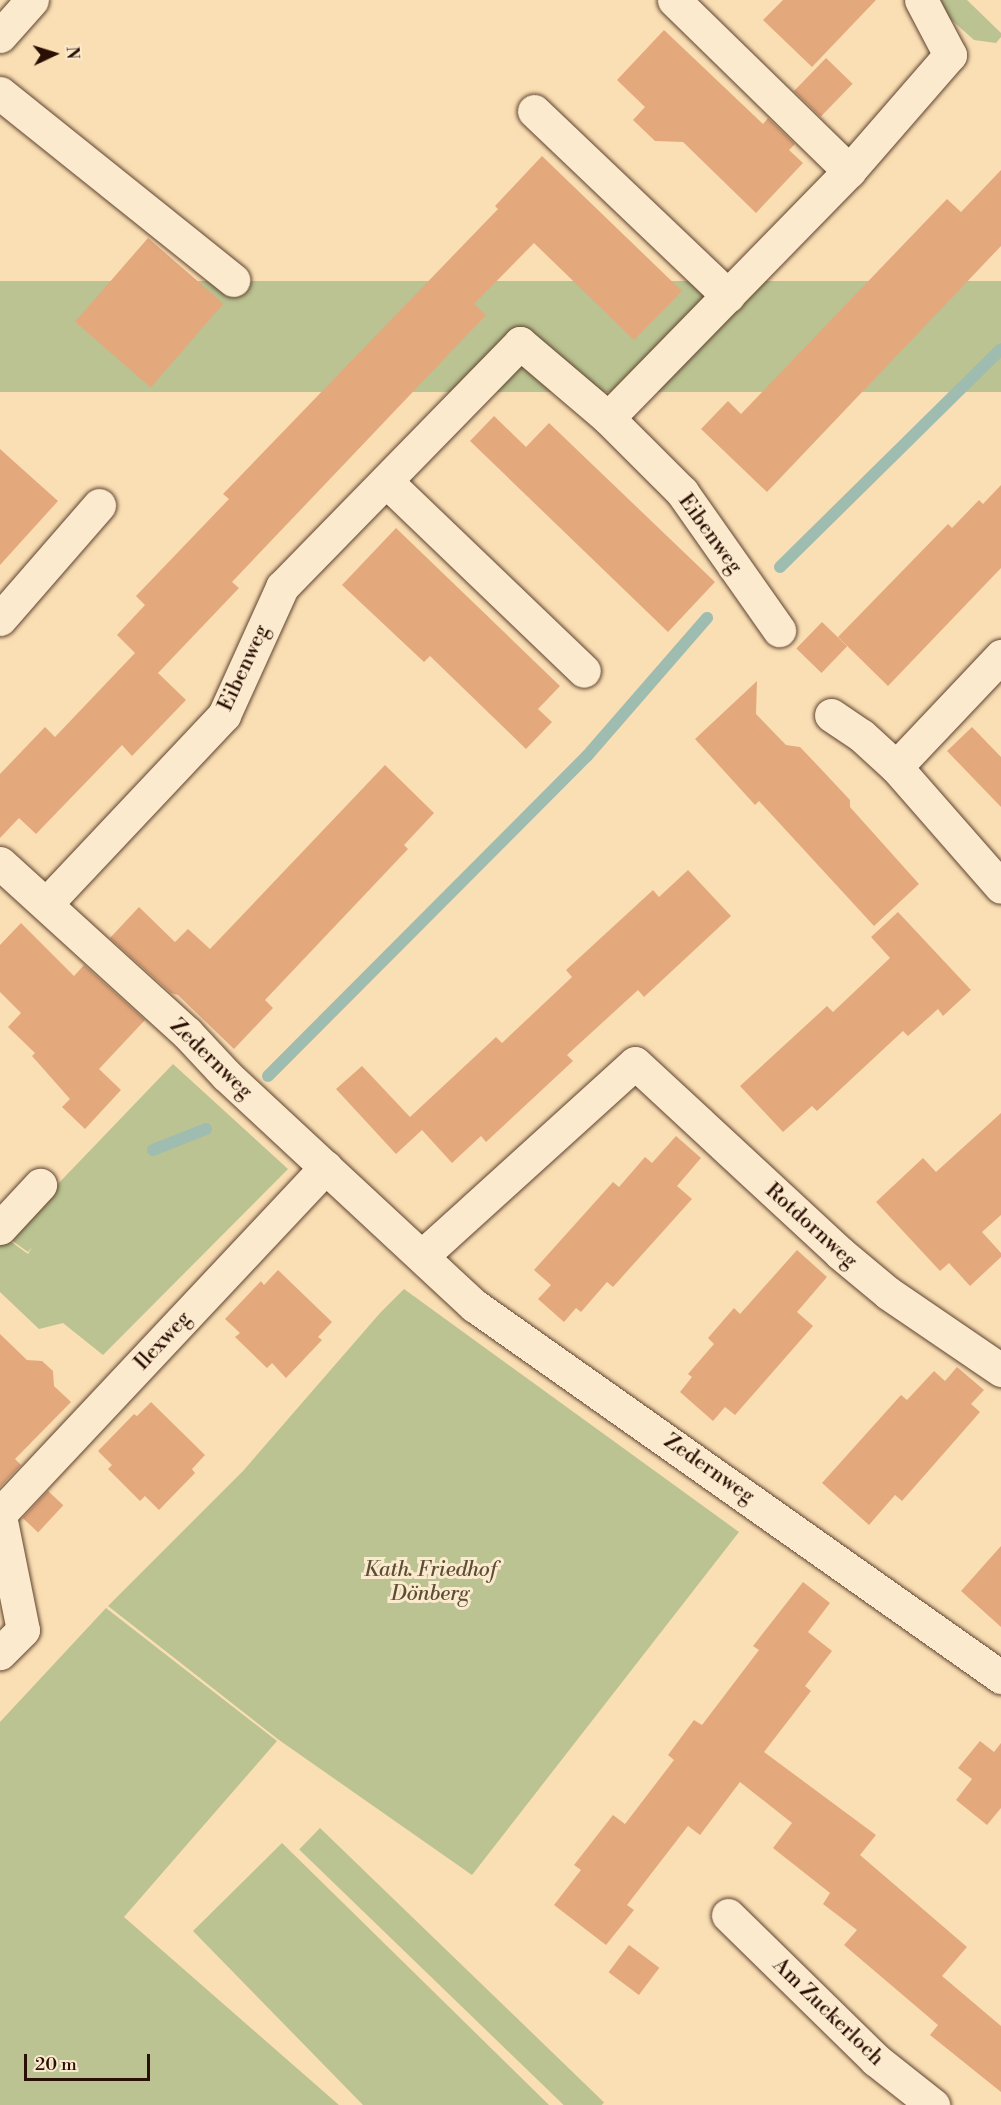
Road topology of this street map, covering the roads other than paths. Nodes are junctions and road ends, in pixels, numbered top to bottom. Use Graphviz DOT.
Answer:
graph roads {
  1 [pos="32,0"];
  2 [pos="674,0"];
  3 [pos="921,0"];
  4 [pos="0,36"];
  5 [pos="0,93"];
  6 [pos="534,111"];
  7 [pos="849,171"];
  8 [pos="233,280"];
  9 [pos="728,296"];
  10 [pos="608,418"];
  11 [pos="386,481"];
  12 [pos="99,505"];
  13 [pos="0,619"];
  14 [pos="779,630"];
  15 [pos="1001,656"];
  16 [pos="584,671"];
  17 [pos="831,715"];
  18 [pos="896,767"];
  19 [pos="0,863"];
  20 [pos="1001,887"];
  21 [pos="46,904"];
  22 [pos="326,1167"];
  23 [pos="40,1185"];
  24 [pos="0,1228"];
  25 [pos="422,1256"];
  26 [pos="1001,1370"];
  27 [pos="0,1515"];
  28 [pos="0,1653"];
  29 [pos="1001,1677"];
  30 [pos="728,1915"];
  31 [pos="933,2105"];
  1 -- 4 [label="street"];
  2 -- 7 [label="street"];
  3 -- 7 [label="street"];
  5 -- 8 [label="street"];
  6 -- 9 [label="street"];
  7 -- 9 [label="street"];
  9 -- 10 [label="street"];
  10 -- 11 [label="street, Eibenweg"];
  10 -- 14 [label="street, Eibenweg"];
  11 -- 16 [label="street"];
  11 -- 21 [label="street, Eibenweg"];
  12 -- 13 [label="street"];
  15 -- 18 [label="street"];
  17 -- 18 [label="street"];
  18 -- 20 [label="street"];
  19 -- 21 [label="street, Zedernweg"];
  21 -- 22 [label="street, Zedernweg"];
  22 -- 25 [label="street, Zedernweg"];
  22 -- 27 [label="street, Ilexweg"];
  23 -- 24 [label="street"];
  25 -- 26 [label="street, Rotdornweg"];
  25 -- 29 [label="street, Zedernweg"];
  27 -- 28 [label="street"];
  30 -- 31 [label="street, Am Zuckerloch"];
}
